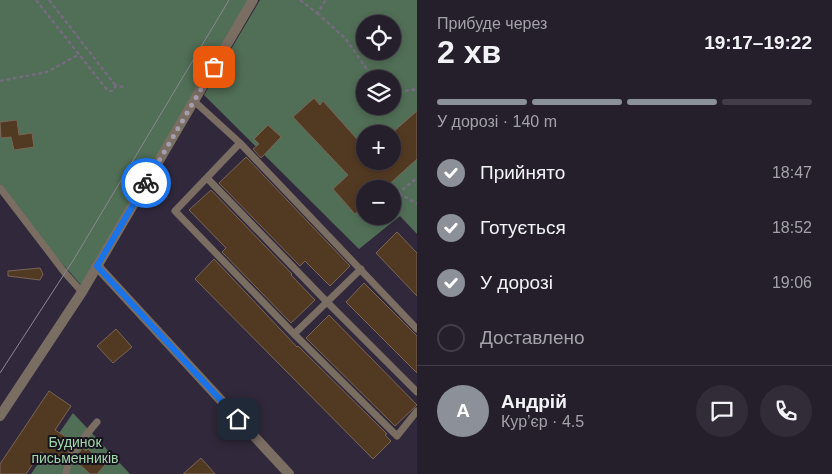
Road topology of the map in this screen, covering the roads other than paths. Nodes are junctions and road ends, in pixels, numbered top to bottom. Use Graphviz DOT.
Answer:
graph roads {
  1 [pos="253,0"];
  2 [pos="194,101"];
  3 [pos="240,143"];
  4 [pos="207,178"];
  5 [pos="0,188"];
  6 [pos="97,266"];
  7 [pos="361,270"];
  8 [pos="82,292"];
  9 [pos="328,303"];
  10 [pos="417,329"];
  11 [pos="294,334"];
  12 [pos="417,392"];
  13 [pos="417,411"];
  14 [pos="0,416"];
  15 [pos="97,422"];
  16 [pos="66,474"];
  17 [pos="289,474"];
  1 -- 2 [label="street"];
  2 -- 3 [label="lane"];
  2 -- 6 [label="street"];
  3 -- 4 [label="lane"];
  3 -- 7 [label="lane"];
  4 -- 9 [label="lane"];
  4 -- 11 [label="lane"];
  5 -- 8 [label="lane"];
  6 -- 8 [label="street"];
  6 -- 17 [label="street"];
  7 -- 9 [label="lane"];
  7 -- 10 [label="lane"];
  8 -- 14 [label="street"];
  9 -- 11 [label="lane"];
  9 -- 12 [label="lane"];
  11 -- 13 [label="lane"];
  15 -- 16 [label="lane"];
}
